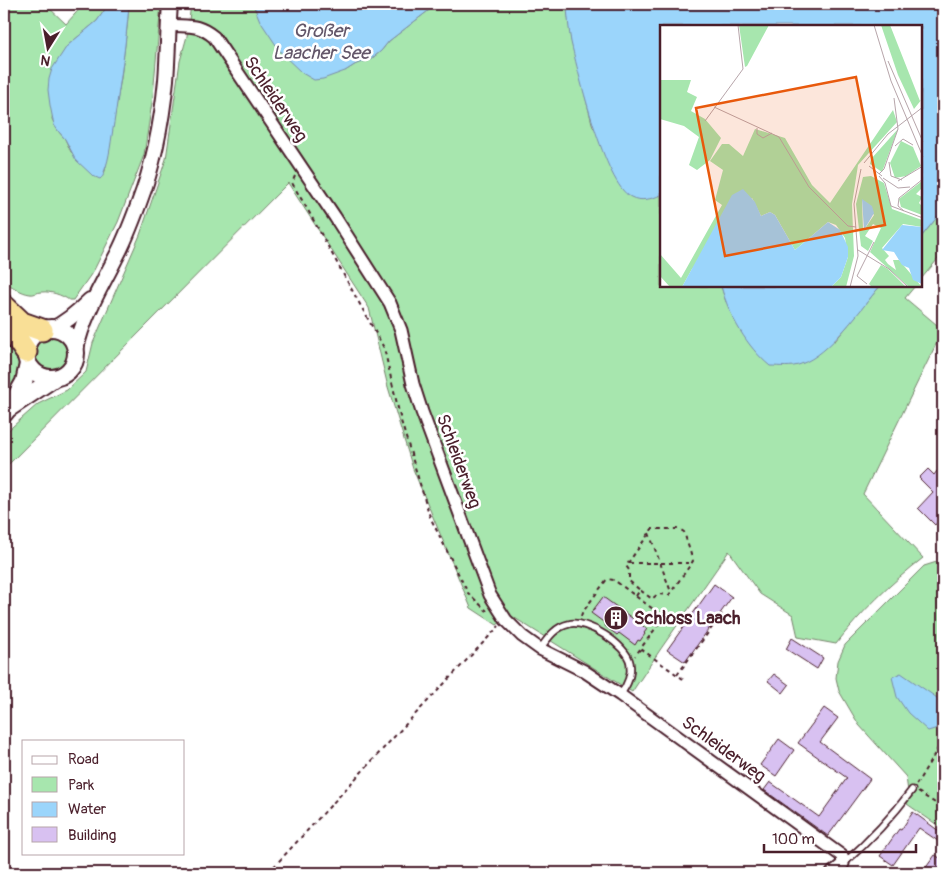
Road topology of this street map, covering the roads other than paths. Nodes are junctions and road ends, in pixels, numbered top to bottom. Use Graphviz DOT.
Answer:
graph roads {
  1 [pos="170,4"];
  2 [pos="168,25"];
  3 [pos="96,294"];
  4 [pos="4,306"];
  5 [pos="4,323"];
  6 [pos="47,329"];
  7 [pos="76,349"];
  8 [pos="27,358"];
  9 [pos="53,378"];
  10 [pos="6,411"];
  11 [pos="540,648"];
  12 [pos="620,696"];
  13 [pos="912,790"];
  14 [pos="842,864"];
  15 [pos="832,873"];
  1 -- 2 [label="street"];
  2 -- 3 [label="street"];
  2 -- 11 [label="street, Schleiderweg"];
  3 -- 6 [label="street"];
  3 -- 7 [label="street"];
  4 -- 6 [label="highway"];
  5 -- 8 [label="highway"];
  6 -- 7 [label="main road"];
  6 -- 8 [label="main road"];
  7 -- 9 [label="main road"];
  8 -- 9 [label="main road"];
  8 -- 10 [label="main road"];
  9 -- 10 [label="main road"];
  11 -- 12 [label="street, Schleiderweg"];
  11 -- 12 [label="lane"];
  12 -- 14 [label="street, Schleiderweg"];
  13 -- 14 [label="lane"];
  14 -- 15 [label="street"];
}
